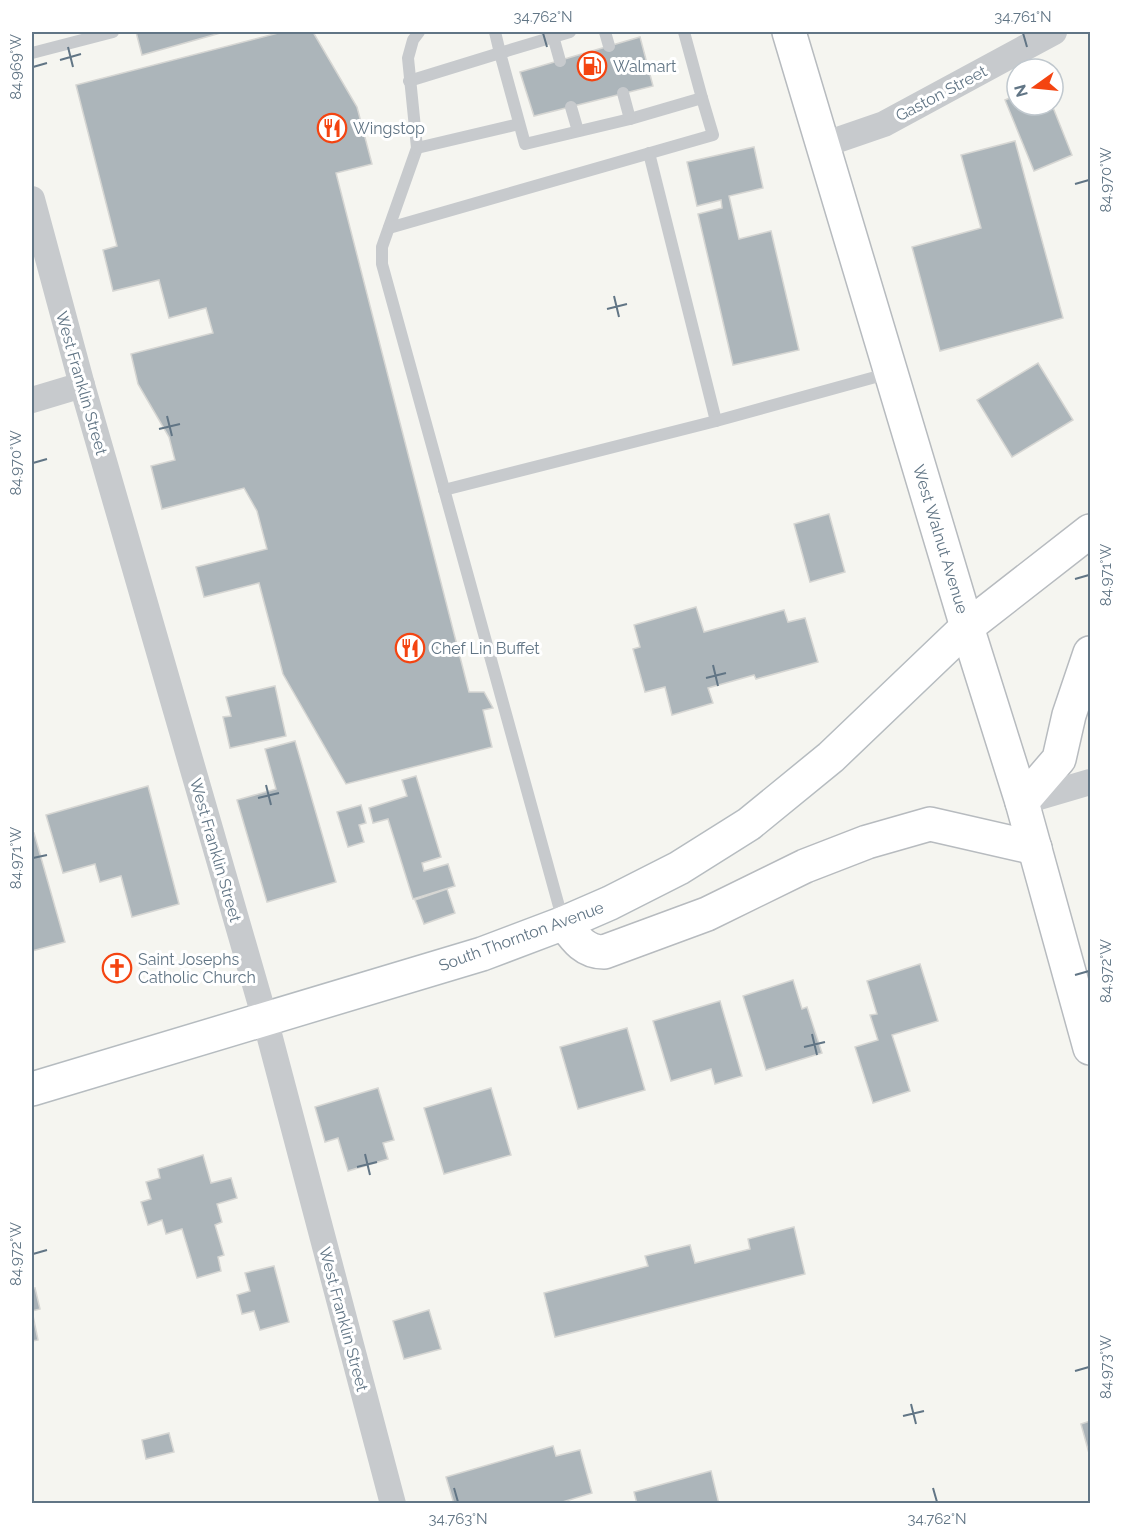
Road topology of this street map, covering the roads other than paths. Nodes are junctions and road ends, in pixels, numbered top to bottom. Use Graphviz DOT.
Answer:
graph roads {
  1 [pos="113,32"];
  2 [pos="419,32"];
  3 [pos="495,32"];
  4 [pos="570,32"];
  5 [pos="605,32"];
  6 [pos="684,32"];
  7 [pos="789,32"];
  8 [pos="1054,32"];
  9 [pos="553,36"];
  10 [pos="609,46"];
  11 [pos="32,53"];
  12 [pos="500,53"];
  13 [pos="560,61"];
  14 [pos="409,81"];
  15 [pos="623,93"];
  16 [pos="702,98"];
  17 [pos="571,106"];
  18 [pos="630,119"];
  19 [pos="519,124"];
  20 [pos="578,131"];
  21 [pos="823,145"];
  22 [pos="417,148"];
  23 [pos="649,153"];
  24 [pos="32,199"];
  25 [pos="389,228"];
  26 [pos="891,373"];
  27 [pos="82,385"];
  28 [pos="32,400"];
  29 [pos="716,421"];
  30 [pos="444,490"];
  31 [pos="1090,531"];
  32 [pos="967,627"];
  33 [pos="1090,653"];
  34 [pos="1090,782"];
  35 [pos="1022,802"];
  36 [pos="1035,848"];
  37 [pos="564,923"];
  38 [pos="265,1019"];
  39 [pos="1090,1048"];
  40 [pos="32,1089"];
  41 [pos="393,1503"];
  1 -- 11 [label="lane"];
  2 -- 14 [label="lane"];
  3 -- 12 [label="lane"];
  4 -- 9 [label="lane"];
  5 -- 10 [label="lane"];
  6 -- 16 [label="lane"];
  7 -- 21 [label="main road, West Walnut Avenue"];
  8 -- 21 [label="street, Gaston Street"];
  9 -- 12 [label="lane"];
  9 -- 13 [label="lane"];
  12 -- 14 [label="lane"];
  12 -- 19 [label="lane"];
  14 -- 22 [label="lane"];
  15 -- 18 [label="lane"];
  16 -- 18 [label="lane"];
  16 -- 23 [label="lane"];
  17 -- 20 [label="lane"];
  18 -- 20 [label="lane"];
  19 -- 20 [label="lane"];
  19 -- 22 [label="lane"];
  21 -- 26 [label="main road, West Walnut Avenue"];
  22 -- 25 [label="lane"];
  23 -- 25 [label="lane"];
  23 -- 29 [label="lane"];
  24 -- 27 [label="street, West Franklin Street"];
  25 -- 30 [label="lane"];
  26 -- 29 [label="lane"];
  26 -- 32 [label="main road, West Walnut Avenue"];
  27 -- 28 [label="street"];
  27 -- 38 [label="street, West Franklin Street"];
  29 -- 30 [label="lane"];
  30 -- 37 [label="lane"];
  31 -- 32 [label="main road, South Thornton Avenue"];
  32 -- 35 [label="main road, West Walnut Avenue"];
  32 -- 37 [label="main road, South Thornton Avenue"];
  33 -- 35 [label="main road"];
  34 -- 35 [label="street"];
  35 -- 36 [label="main road, West Walnut Avenue"];
  36 -- 37 [label="main road"];
  36 -- 39 [label="main road, West Walnut Avenue"];
  37 -- 38 [label="main road, South Thornton Avenue"];
  38 -- 40 [label="main road, South Thornton Avenue"];
  38 -- 41 [label="street, West Franklin Street"];
}
